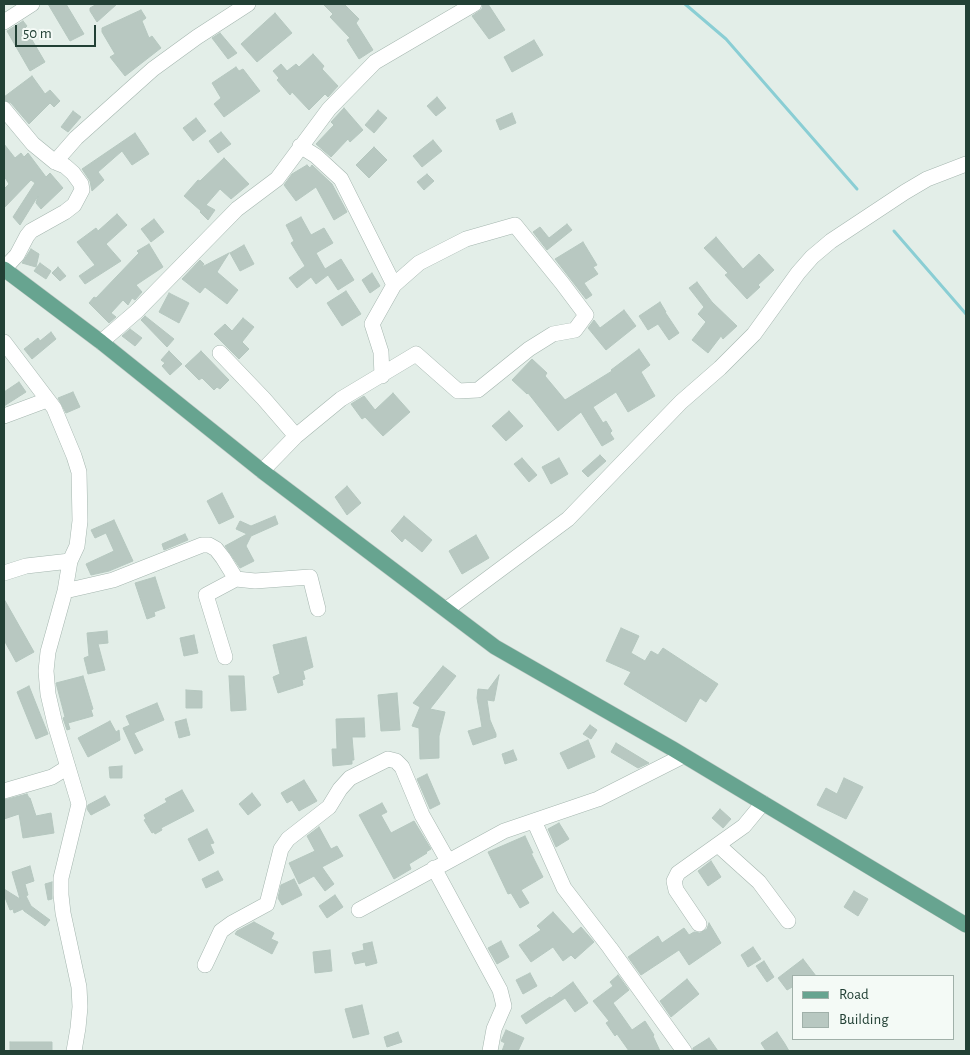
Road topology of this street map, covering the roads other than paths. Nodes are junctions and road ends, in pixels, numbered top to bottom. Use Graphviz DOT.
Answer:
graph roads {
  1 [pos="32,4"];
  2 [pos="248,4"];
  3 [pos="474,4"];
  4 [pos="4,22"];
  5 [pos="4,109"];
  6 [pos="300,146"];
  7 [pos="55,162"];
  8 [pos="966,164"];
  9 [pos="4,269"];
  10 [pos="394,284"];
  11 [pos="4,342"];
  12 [pos="101,342"];
  13 [pos="220,352"];
  14 [pos="382,376"];
  15 [pos="46,400"];
  16 [pos="4,416"];
  17 [pos="296,436"];
  18 [pos="262,472"];
  19 [pos="70,561"];
  20 [pos="4,573"];
  21 [pos="236,579"];
  22 [pos="65,591"];
  23 [pos="318,609"];
  24 [pos="447,609"];
  25 [pos="225,657"];
  26 [pos="684,756"];
  27 [pos="68,767"];
  28 [pos="4,790"];
  29 [pos="763,803"];
  30 [pos="534,821"];
  31 [pos="718,845"];
  32 [pos="441,865"];
  33 [pos="359,910"];
  34 [pos="788,921"];
  35 [pos="699,924"];
  36 [pos="966,925"];
  37 [pos="206,965"];
  38 [pos="74,1051"];
  39 [pos="490,1051"];
  40 [pos="684,1051"];
  1 -- 4 [label="street"];
  2 -- 7 [label="street"];
  3 -- 6 [label="street"];
  5 -- 7 [label="street"];
  6 -- 10 [label="street"];
  6 -- 12 [label="street"];
  7 -- 9 [label="street"];
  8 -- 24 [label="street"];
  9 -- 12 [label="main road"];
  10 -- 14 [label="street"];
  10 -- 14 [label="street"];
  11 -- 15 [label="street"];
  12 -- 18 [label="main road"];
  13 -- 17 [label="street"];
  14 -- 17 [label="street"];
  15 -- 16 [label="street"];
  15 -- 19 [label="street"];
  17 -- 18 [label="street"];
  18 -- 24 [label="main road"];
  19 -- 20 [label="street"];
  19 -- 22 [label="street"];
  21 -- 22 [label="street"];
  21 -- 23 [label="street"];
  21 -- 25 [label="street"];
  22 -- 27 [label="street"];
  24 -- 26 [label="main road"];
  26 -- 29 [label="main road"];
  26 -- 30 [label="street"];
  27 -- 28 [label="street"];
  27 -- 38 [label="street"];
  29 -- 31 [label="street"];
  29 -- 36 [label="main road"];
  30 -- 32 [label="street"];
  30 -- 40 [label="street"];
  31 -- 34 [label="street"];
  31 -- 35 [label="street"];
  32 -- 33 [label="street"];
  32 -- 37 [label="street"];
  32 -- 39 [label="street"];
}
